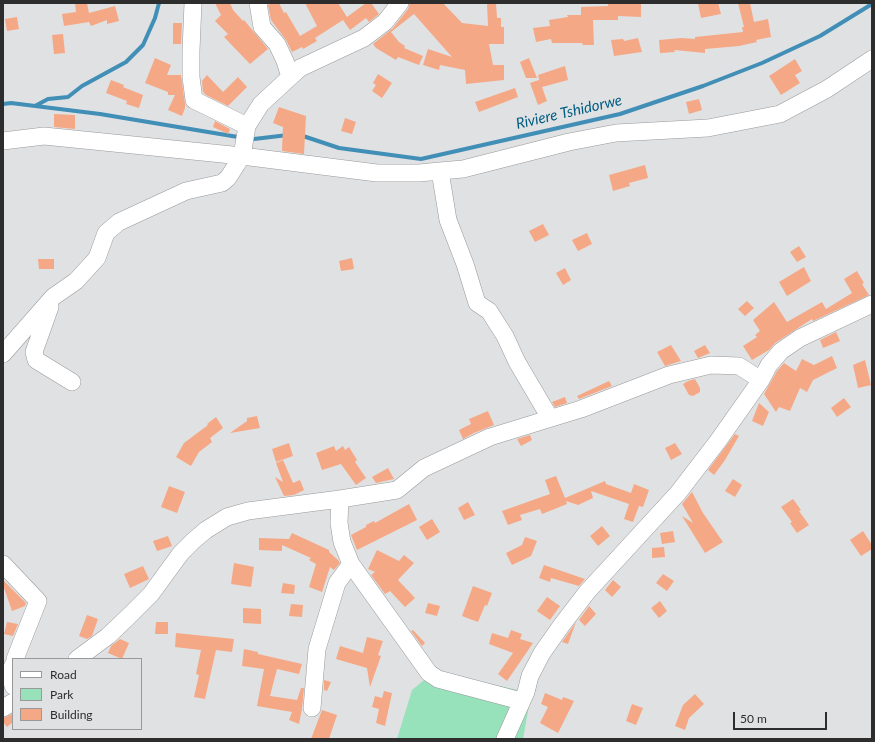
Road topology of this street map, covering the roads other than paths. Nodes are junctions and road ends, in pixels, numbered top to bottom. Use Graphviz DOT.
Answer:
graph roads {
  1 [pos="194,3"];
  2 [pos="258,3"];
  3 [pos="400,3"];
  4 [pos="872,59"];
  5 [pos="290,78"];
  6 [pos="247,126"];
  7 [pos="3,141"];
  8 [pos="242,156"];
  9 [pos="440,171"];
  10 [pos="53,297"];
  11 [pos="872,304"];
  12 [pos="3,354"];
  13 [pos="761,380"];
  14 [pos="72,382"];
  15 [pos="550,418"];
  16 [pos="340,499"];
  17 [pos="3,564"];
  18 [pos="351,564"];
  19 [pos="16,658"];
  20 [pos="78,658"];
  21 [pos="12,667"];
  22 [pos="12,681"];
  23 [pos="521,701"];
  24 [pos="12,703"];
  25 [pos="3,708"];
  26 [pos="312,708"];
  27 [pos="505,739"];
  1 -- 6 [label="street"];
  2 -- 5 [label="street"];
  3 -- 5 [label="street"];
  4 -- 9 [label="street"];
  5 -- 6 [label="street"];
  6 -- 8 [label="street"];
  7 -- 8 [label="street"];
  8 -- 9 [label="street"];
  8 -- 10 [label="street"];
  9 -- 15 [label="street"];
  10 -- 12 [label="street"];
  10 -- 14 [label="street"];
  11 -- 13 [label="street"];
  13 -- 15 [label="street"];
  13 -- 23 [label="street"];
  15 -- 16 [label="street"];
  16 -- 18 [label="street"];
  16 -- 20 [label="street"];
  17 -- 19 [label="street"];
  18 -- 23 [label="street"];
  18 -- 26 [label="street"];
  21 -- 22 [label="street"];
  23 -- 27 [label="street"];
  24 -- 25 [label="street"];
}
